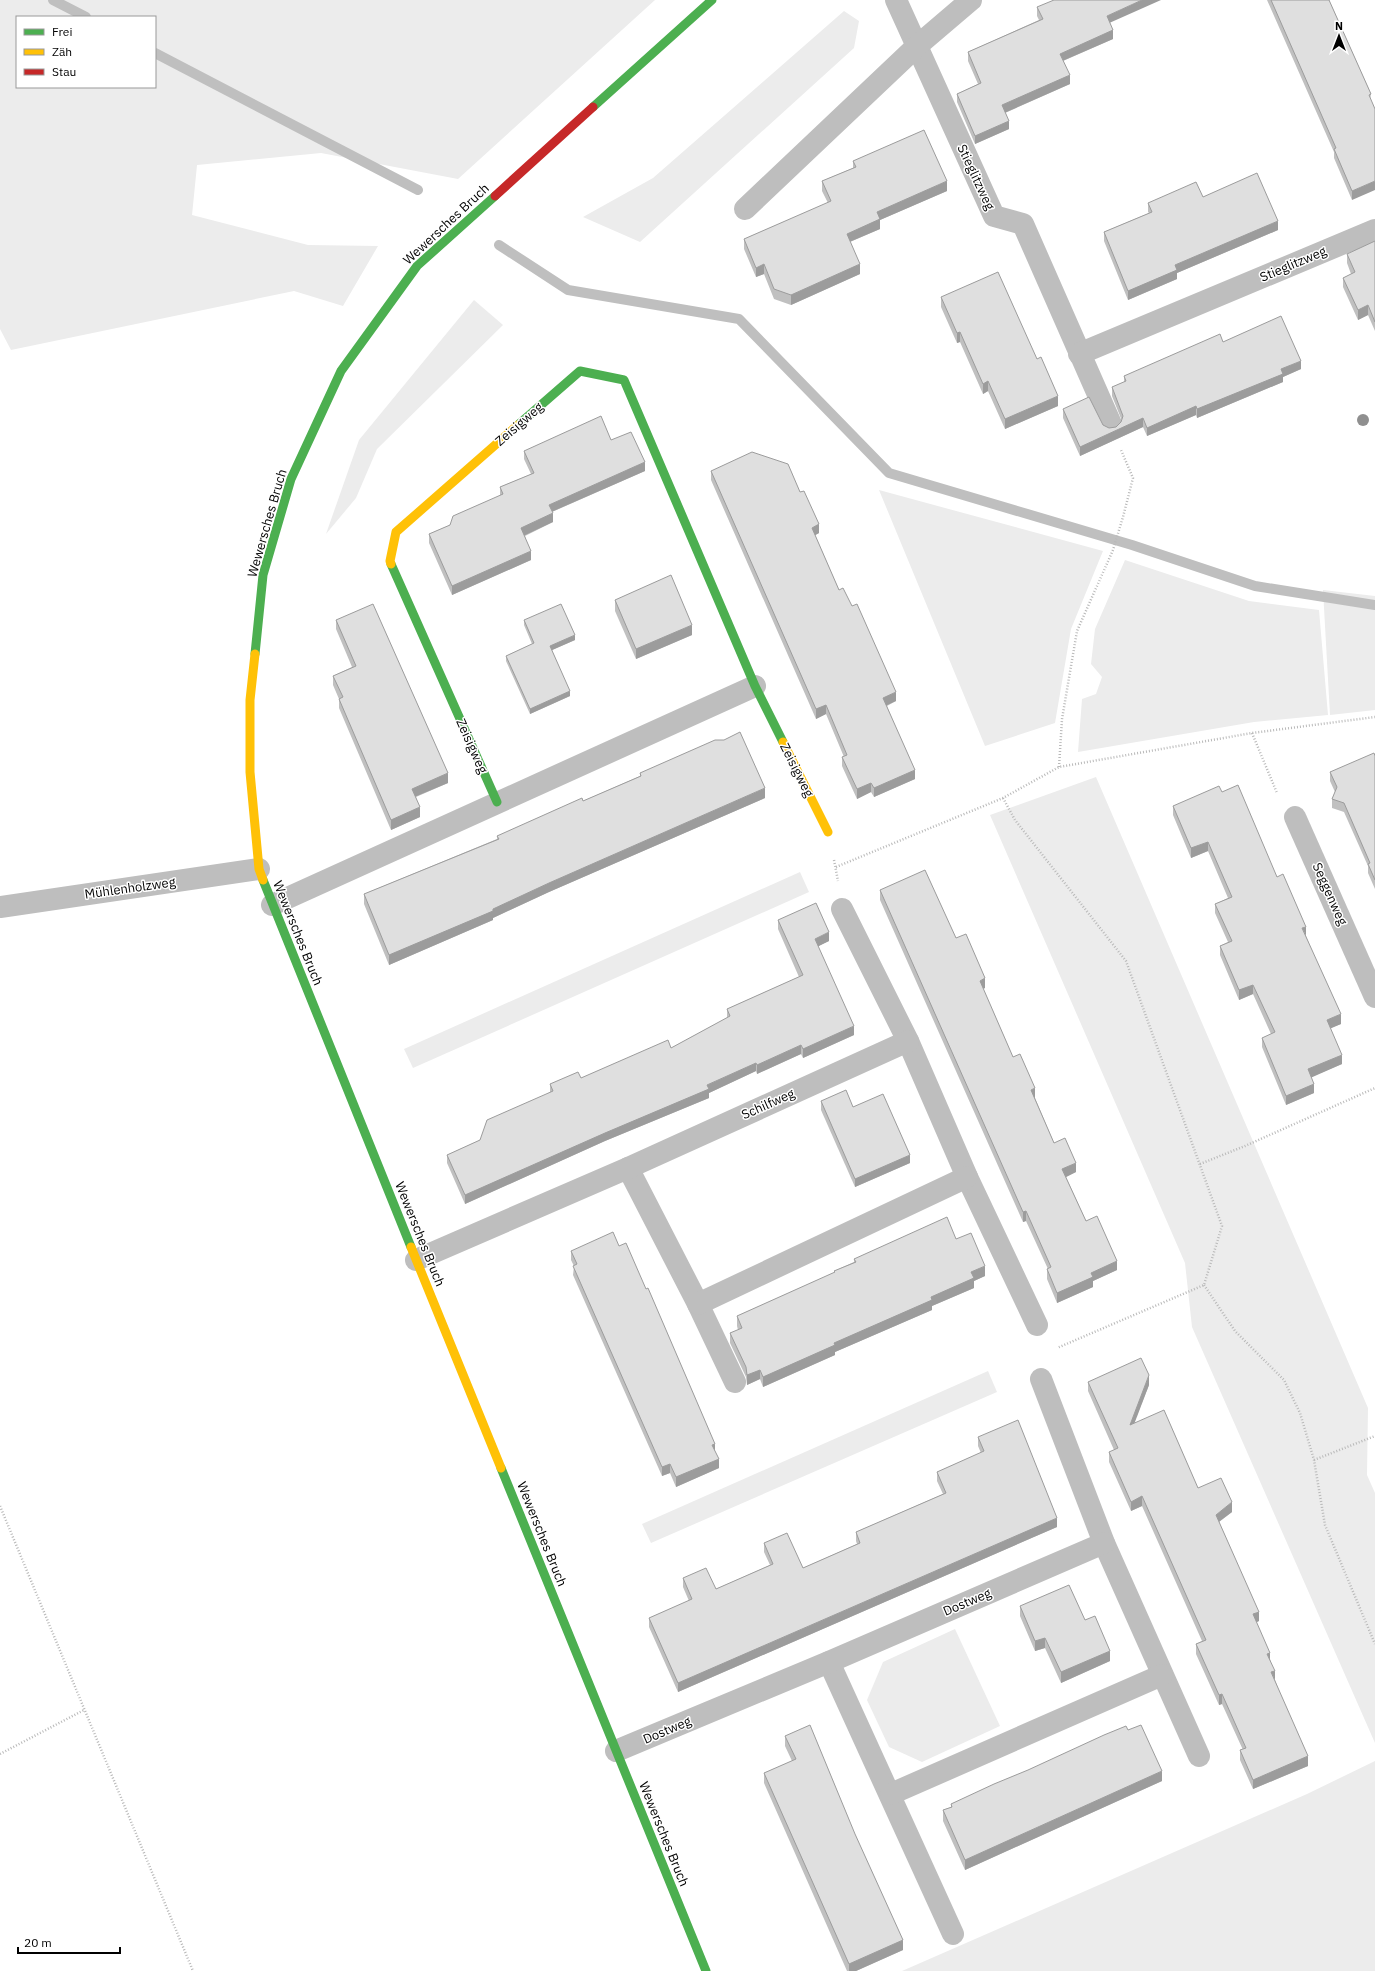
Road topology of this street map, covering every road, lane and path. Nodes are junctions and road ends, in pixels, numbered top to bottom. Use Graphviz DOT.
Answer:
graph roads {
  1 [pos="712,0"];
  2 [pos="896,0"];
  3 [pos="971,0"];
  4 [pos="917,46"];
  5 [pos="745,209"];
  6 [pos="1375,230"];
  7 [pos="1079,354"];
  8 [pos="1111,424"];
  9 [pos="755,686"];
  10 [pos="1375,717"];
  11 [pos="1252,733"];
  12 [pos="1059,767"];
  13 [pos="1003,798"];
  14 [pos="497,802"];
  15 [pos="1295,817"];
  16 [pos="828,832"];
  17 [pos="836,867"];
  18 [pos="259,868"];
  19 [pos="272,905"];
  20 [pos="0,907"];
  21 [pos="842,909"];
  22 [pos="1370,969"];
  23 [pos="1375,997"];
  24 [pos="908,1041"];
  25 [pos="1375,1088"];
  26 [pos="1200,1164"];
  27 [pos="628,1168"];
  28 [pos="967,1177"];
  29 [pos="416,1260"];
  30 [pos="1204,1286"];
  31 [pos="698,1304"];
  32 [pos="1037,1325"];
  33 [pos="1056,1348"];
  34 [pos="1041,1379"];
  35 [pos="735,1382"];
  36 [pos="1375,1436"];
  37 [pos="1314,1460"];
  38 [pos="0,1506"];
  39 [pos="1104,1543"];
  40 [pos="1375,1644"];
  41 [pos="829,1662"];
  42 [pos="1162,1675"];
  43 [pos="84,1710"];
  44 [pos="616,1751"];
  45 [pos="0,1754"];
  46 [pos="1199,1756"];
  47 [pos="891,1794"];
  48 [pos="953,1934"];
  49 [pos="193,1971"];
  50 [pos="706,1971"];
  1 -- 18 [label="street, Wewersches Bruch"];
  2 -- 4 [label="street, Stieglitzweg"];
  3 -- 4 [label="street"];
  4 -- 5 [label="street"];
  4 -- 7 [label="street, Stieglitzweg"];
  6 -- 7 [label="street, Stieglitzweg"];
  7 -- 8 [label="street, Stieglitzweg"];
  8 -- 12 [label="path"];
  9 -- 14 [label="street"];
  9 -- 14 [label="street, Zeisigweg"];
  9 -- 16 [label="street, Zeisigweg"];
  10 -- 11 [label="path"];
  11 -- 12 [label="path"];
  11 -- 15 [label="path"];
  12 -- 13 [label="path"];
  13 -- 17 [label="path"];
  13 -- 26 [label="path"];
  14 -- 19 [label="street"];
  15 -- 22 [label="street, Seggenweg"];
  16 -- 17 [label="path"];
  17 -- 21 [label="path"];
  18 -- 19 [label="street, Wewersches Bruch"];
  18 -- 20 [label="street, Mühlenholzweg"];
  19 -- 29 [label="street, Wewersches Bruch"];
  21 -- 24 [label="street"];
  22 -- 23 [label="street, Seggenweg"];
  24 -- 27 [label="street, Schilfweg"];
  24 -- 28 [label="street"];
  25 -- 26 [label="path"];
  26 -- 30 [label="path"];
  27 -- 29 [label="street, Schilfweg"];
  27 -- 31 [label="street"];
  28 -- 31 [label="street"];
  28 -- 32 [label="street"];
  29 -- 44 [label="street, Wewersches Bruch"];
  30 -- 33 [label="path"];
  30 -- 37 [label="path"];
  31 -- 35 [label="street"];
  34 -- 39 [label="street"];
  36 -- 37 [label="path"];
  37 -- 40 [label="path"];
  38 -- 43 [label="path"];
  39 -- 41 [label="street, Dostweg"];
  39 -- 42 [label="street"];
  41 -- 44 [label="street, Dostweg"];
  41 -- 47 [label="street"];
  42 -- 46 [label="street"];
  42 -- 47 [label="street"];
  43 -- 45 [label="path"];
  43 -- 49 [label="path"];
  44 -- 50 [label="street, Wewersches Bruch"];
  47 -- 48 [label="street"];
}
